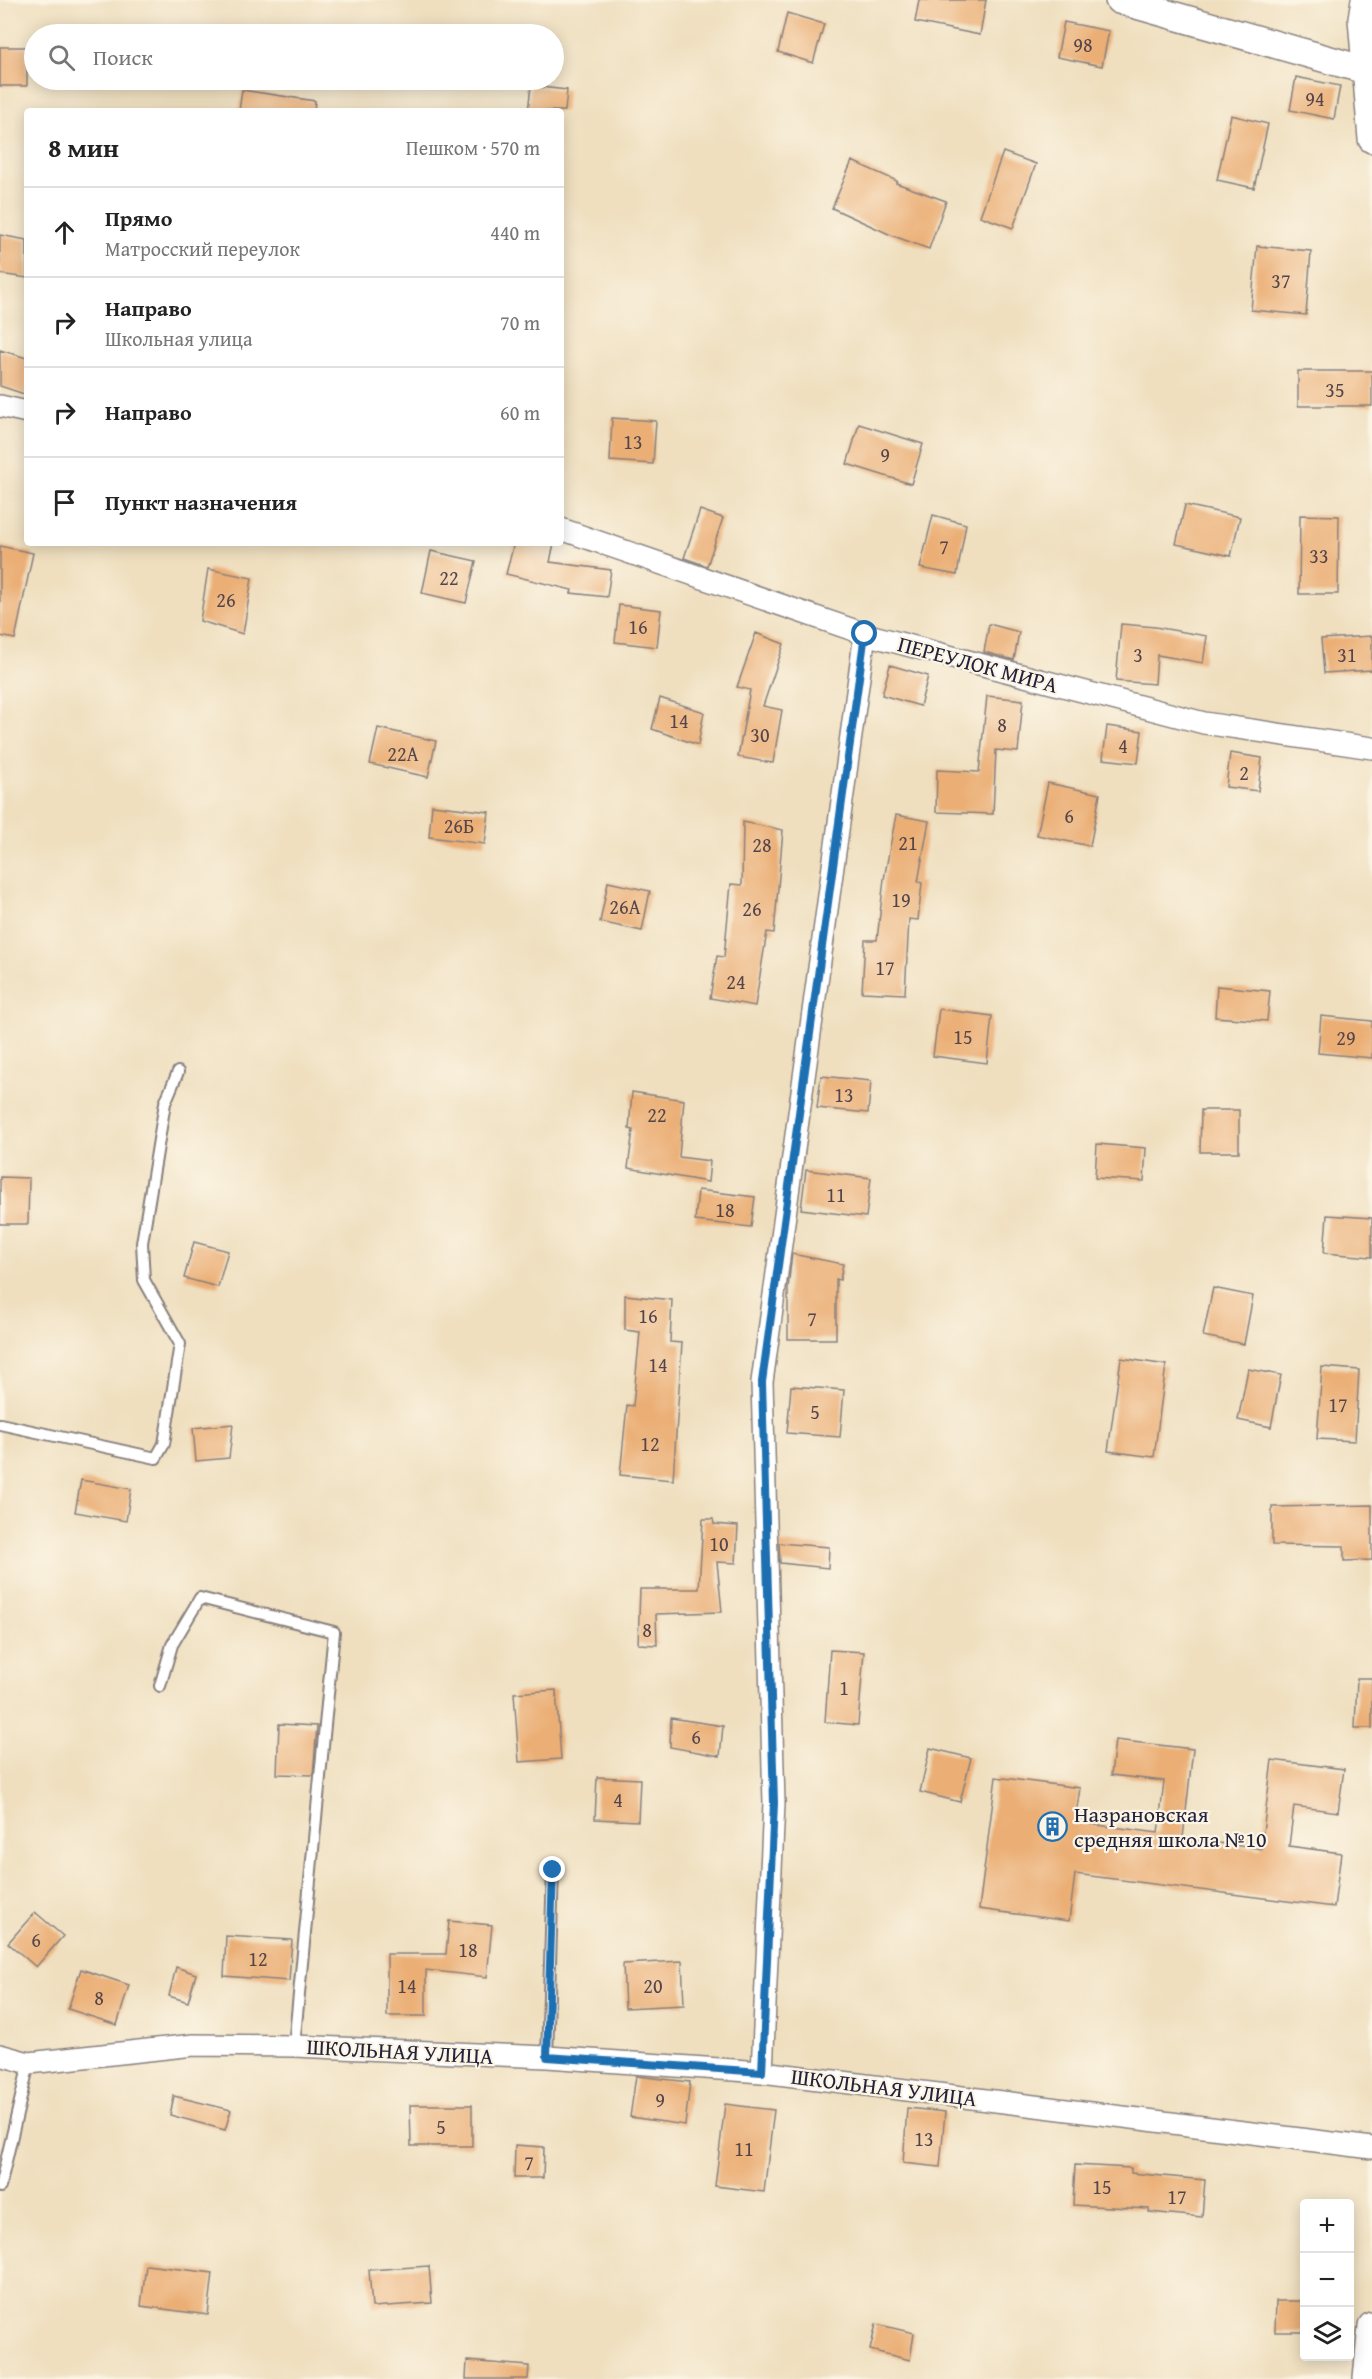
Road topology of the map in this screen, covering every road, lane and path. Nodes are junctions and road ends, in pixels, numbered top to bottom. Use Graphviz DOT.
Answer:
graph roads {
  1 [pos="1119,0"];
  2 [pos="1365,0"];
  3 [pos="1369,70"];
  4 [pos="1372,139"];
  5 [pos="0,406"];
  6 [pos="24,411"];
  7 [pos="564,530"];
  8 [pos="865,634"];
  9 [pos="1372,748"];
  10 [pos="178,1072"];
  11 [pos="0,1424"];
  12 [pos="160,1686"];
  13 [pos="553,1870"];
  14 [pos="294,2046"];
  15 [pos="0,2055"];
  16 [pos="547,2057"];
  17 [pos="29,2063"];
  18 [pos="762,2072"];
  19 [pos="1372,2148"];
  20 [pos="0,2187"];
  21 [pos="1372,2325"];
  22 [pos="1367,2379"];
  1 -- 3 [label="street"];
  2 -- 3 [label="street"];
  3 -- 4 [label="street"];
  5 -- 6 [label="street"];
  7 -- 8 [label="street, ПЕРЕУЛОК МИРА"];
  8 -- 9 [label="street, ПЕРЕУЛОК МИРА"];
  8 -- 18 [label="street"];
  10 -- 11 [label="lane"];
  12 -- 14 [label="lane"];
  13 -- 16 [label="lane"];
  14 -- 16 [label="street, ШКОЛЬНАЯ УЛИЦА"];
  14 -- 17 [label="street, ШКОЛЬНАЯ УЛИЦА"];
  15 -- 17 [label="street, ШКОЛЬНАЯ УЛИЦА"];
  16 -- 18 [label="street, ШКОЛЬНАЯ УЛИЦА"];
  17 -- 20 [label="lane"];
  18 -- 19 [label="street, ШКОЛЬНАЯ УЛИЦА"];
  21 -- 22 [label="street"];
}
